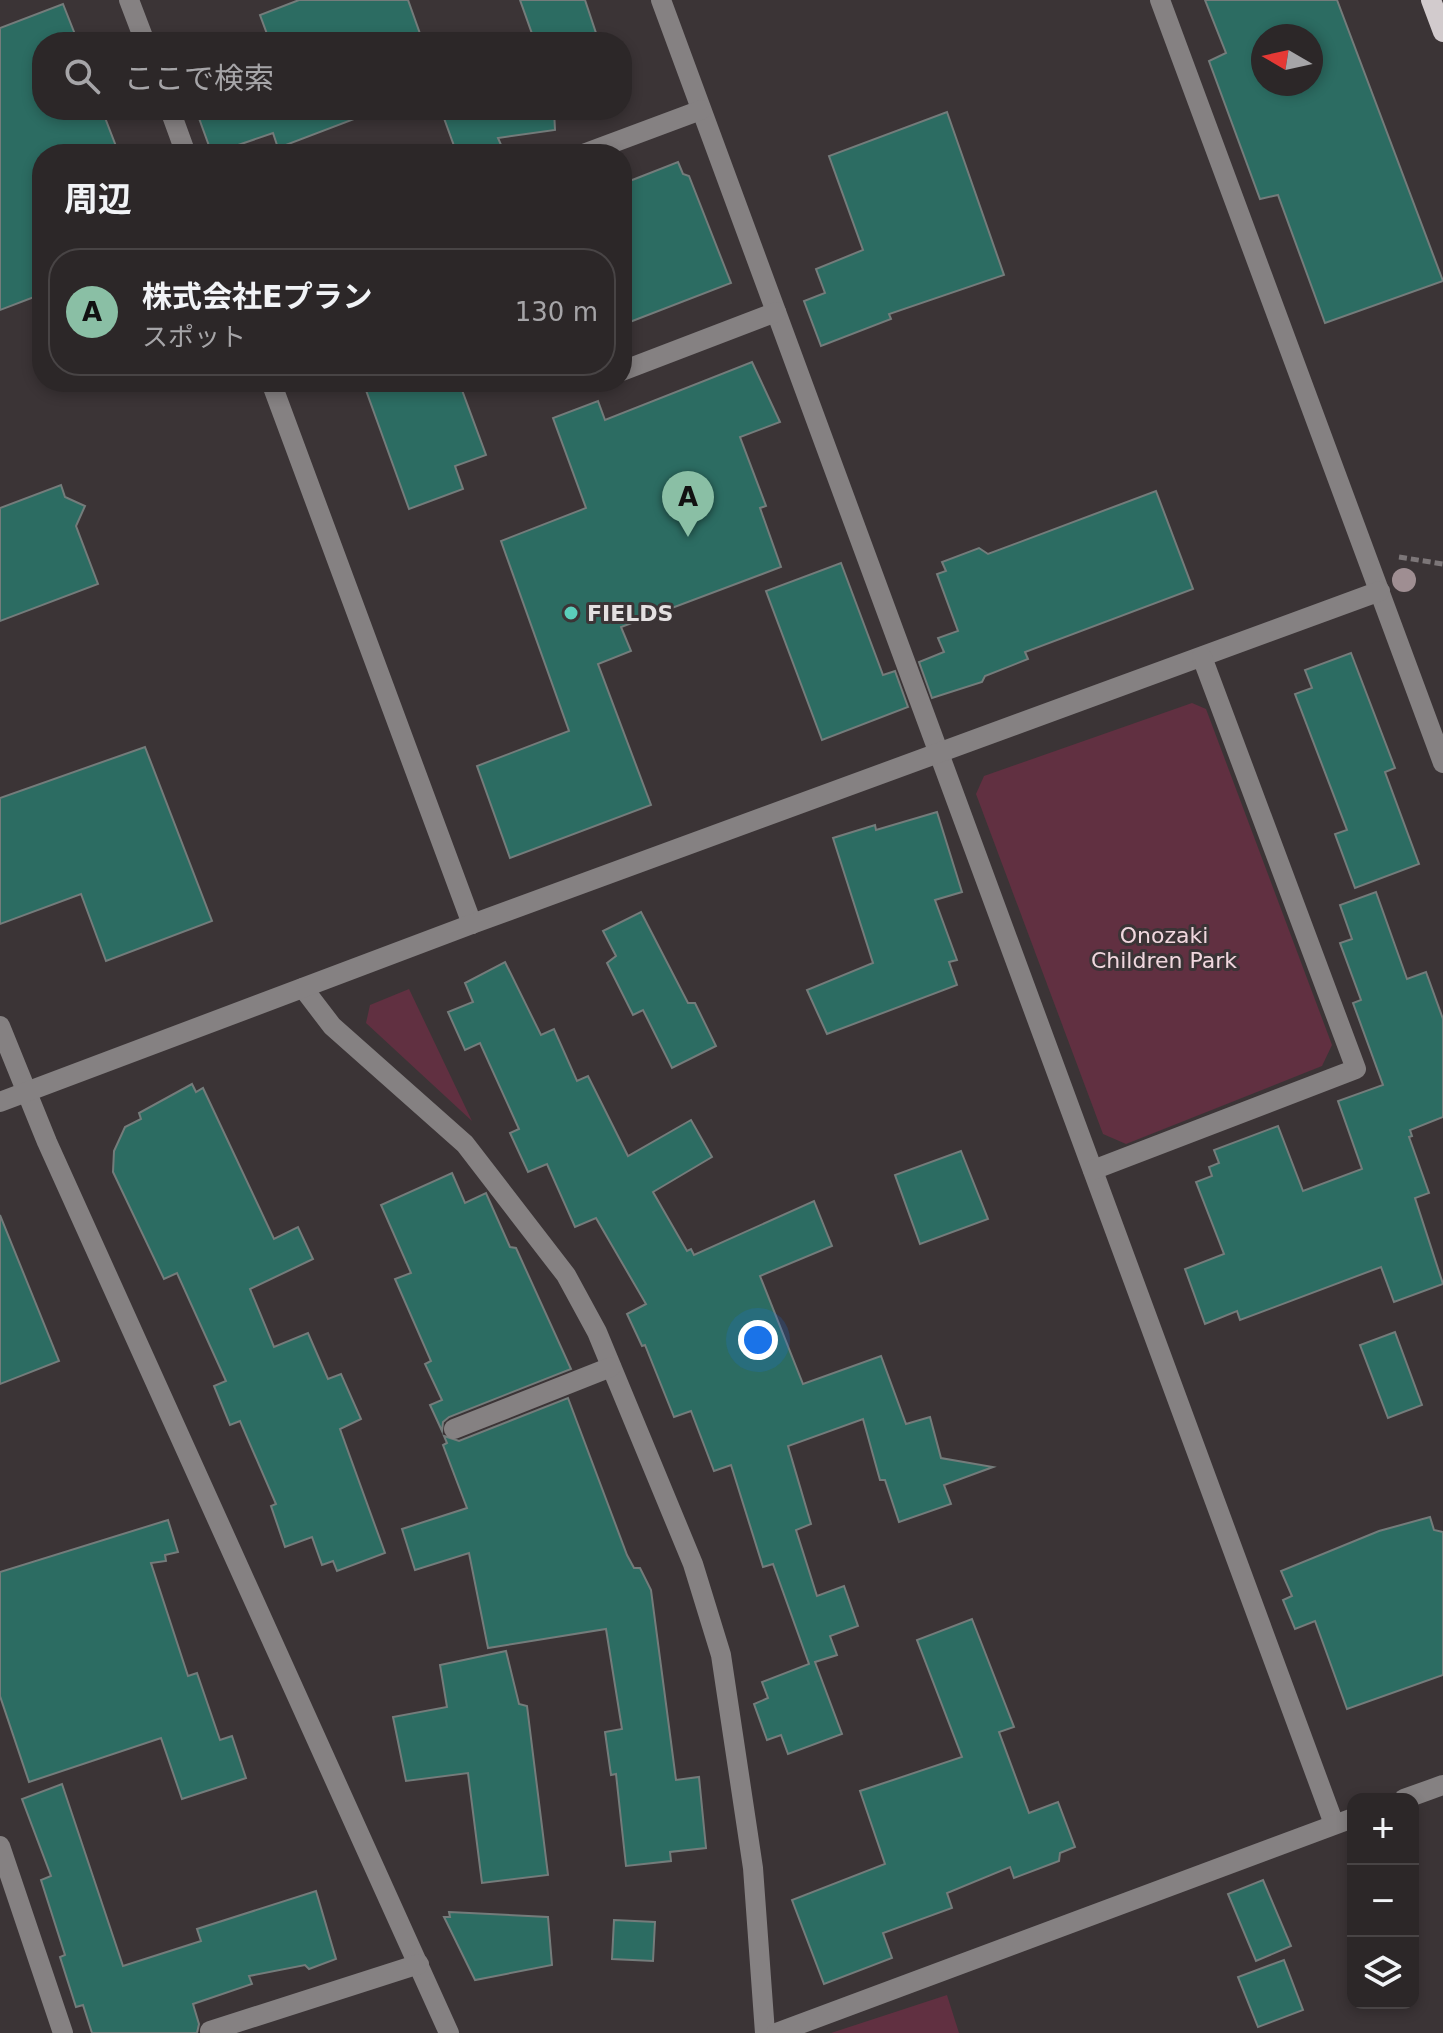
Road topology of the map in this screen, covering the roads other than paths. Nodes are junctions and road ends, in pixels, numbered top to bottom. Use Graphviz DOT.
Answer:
graph roads {
  1 [pos="129,0"];
  2 [pos="661,0"];
  3 [pos="1160,0"];
  4 [pos="1431,0"];
  5 [pos="141,32"];
  6 [pos="1443,32"];
  7 [pos="701,110"];
  8 [pos="174,120"];
  9 [pos="182,144"];
  10 [pos="610,144"];
  11 [pos="776,312"];
  12 [pos="632,367"];
  13 [pos="275,392"];
  14 [pos="1380,591"];
  15 [pos="1202,657"];
  16 [pos="941,751"];
  17 [pos="1443,763"];
  18 [pos="472,924"];
  19 [pos="303,988"];
  20 [pos="0,1026"];
  21 [pos="25,1093"];
  22 [pos="0,1102"];
  23 [pos="1093,1170"];
  24 [pos="611,1367"];
  25 [pos="454,1429"];
  26 [pos="1443,1785"];
  27 [pos="1419,1794"];
  28 [pos="1344,1821"];
  29 [pos="0,1846"];
  30 [pos="419,1964"];
  31 [pos="210,2031"];
  32 [pos="63,2033"];
  33 [pos="449,2033"];
  34 [pos="765,2033"];
  35 [pos="776,2033"];
  1 -- 5 [label="street"];
  2 -- 7 [label="street"];
  3 -- 14 [label="street"];
  4 -- 6 [label="main road"];
  7 -- 10 [label="street"];
  7 -- 11 [label="street"];
  8 -- 9 [label="street"];
  11 -- 12 [label="street"];
  11 -- 16 [label="street"];
  13 -- 18 [label="street"];
  14 -- 15 [label="street"];
  14 -- 17 [label="street"];
  15 -- 16 [label="street"];
  15 -- 23 [label="street"];
  16 -- 18 [label="street"];
  16 -- 23 [label="street"];
  18 -- 19 [label="street"];
  19 -- 21 [label="street"];
  19 -- 24 [label="street"];
  20 -- 21 [label="street"];
  21 -- 22 [label="street"];
  21 -- 30 [label="street"];
  23 -- 28 [label="street"];
  24 -- 25 [label="street"];
  24 -- 34 [label="street"];
  26 -- 27 [label="street"];
  28 -- 35 [label="street"];
  29 -- 32 [label="street"];
  30 -- 31 [label="street"];
  30 -- 33 [label="street"];
}
